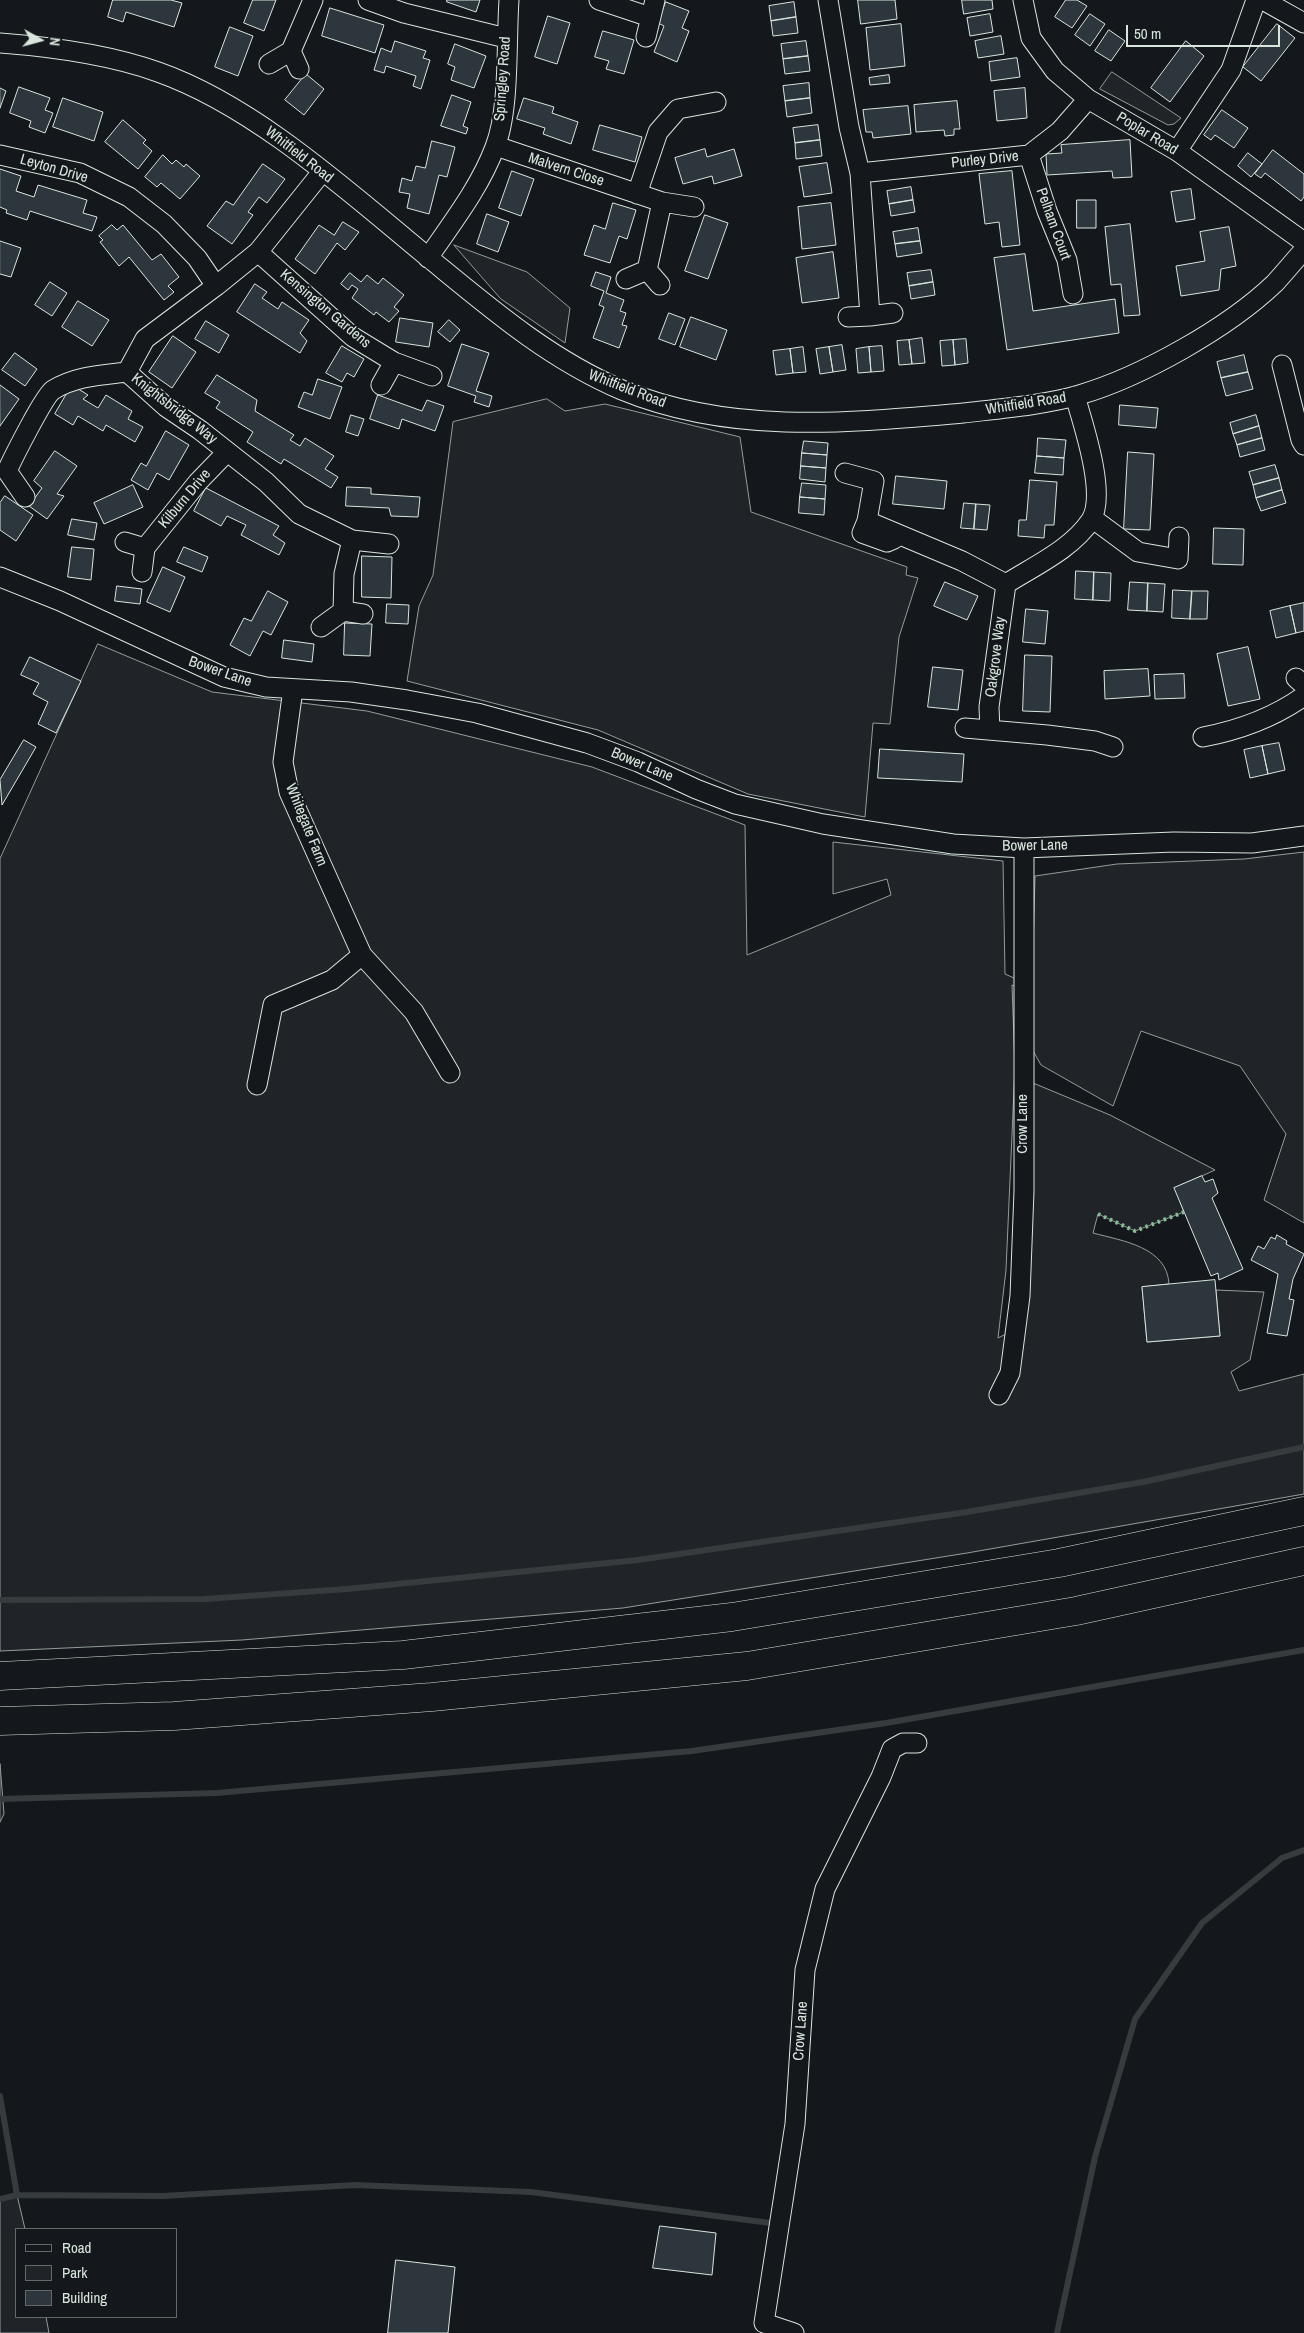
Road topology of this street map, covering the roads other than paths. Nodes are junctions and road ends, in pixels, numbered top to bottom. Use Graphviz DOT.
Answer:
graph roads {
  1 [pos="313,0"];
  2 [pos="368,0"];
  3 [pos="509,0"];
  4 [pos="599,0"];
  5 [pos="828,0"];
  6 [pos="1023,0"];
  7 [pos="1256,0"];
  8 [pos="1263,0"];
  9 [pos="653,9"];
  10 [pos="1304,23"];
  11 [pos="646,37"];
  12 [pos="506,38"];
  13 [pos="0,43"];
  14 [pos="291,51"];
  15 [pos="269,64"];
  16 [pos="298,69"];
  17 [pos="1088,99"];
  18 [pos="716,102"];
  19 [pos="496,146"];
  20 [pos="1177,151"];
  21 [pos="0,155"];
  22 [pos="1029,155"];
  23 [pos="322,172"];
  24 [pos="860,174"];
  25 [pos="636,194"];
  26 [pos="662,202"];
  27 [pos="694,207"];
  28 [pos="1304,242"];
  29 [pos="1304,250"];
  30 [pos="258,252"];
  31 [pos="428,258"];
  32 [pos="647,270"];
  33 [pos="626,279"];
  34 [pos="660,285"];
  35 [pos="216,286"];
  36 [pos="1073,294"];
  37 [pos="893,313"];
  38 [pos="870,316"];
  39 [pos="848,317"];
  40 [pos="394,362"];
  41 [pos="1282,365"];
  42 [pos="128,372"];
  43 [pos="432,376"];
  44 [pos="380,385"];
  45 [pos="1297,392"];
  46 [pos="1075,396"];
  47 [pos="1304,444"];
  48 [pos="227,452"];
  49 [pos="4,472"];
  50 [pos="845,473"];
  51 [pos="25,498"];
  52 [pos="1092,518"];
  53 [pos="1179,537"];
  54 [pos="352,540"];
  55 [pos="125,542"];
  56 [pos="389,544"];
  57 [pos="145,548"];
  58 [pos="142,572"];
  59 [pos="0,577"];
  60 [pos="1006,584"];
  61 [pos="343,611"];
  62 [pos="364,614"];
  63 [pos="321,627"];
  64 [pos="293,689"];
  65 [pos="1304,696"];
  66 [pos="964,728"];
  67 [pos="990,730"];
  68 [pos="1203,737"];
  69 [pos="1113,746"];
  70 [pos="1304,836"];
  71 [pos="1024,848"];
  72 [pos="362,955"];
  73 [pos="450,1073"];
  74 [pos="257,1085"];
  75 [pos="999,1395"];
  76 [pos="1304,1511"];
  77 [pos="1304,1561"];
  78 [pos="0,1676"];
  79 [pos="0,1721"];
  80 [pos="917,1743"];
  81 [pos="794,2333"];
  1 -- 14 [label="street"];
  2 -- 12 [label="street"];
  3 -- 12 [label="street, Springley Road"];
  4 -- 9 [label="street"];
  5 -- 24 [label="street"];
  6 -- 17 [label="street, Poplar Road"];
  7 -- 20 [label="street"];
  8 -- 10 [label="street"];
  9 -- 11 [label="street"];
  12 -- 19 [label="street, Springley Road"];
  13 -- 23 [label="street, Whitfield Road"];
  14 -- 15 [label="street"];
  14 -- 16 [label="street"];
  17 -- 20 [label="street, Poplar Road"];
  17 -- 22 [label="street, Purley Drive"];
  18 -- 25 [label="street"];
  19 -- 25 [label="street, Malvern Close"];
  19 -- 31 [label="street, Springley Road"];
  20 -- 28 [label="street, Poplar Road"];
  21 -- 35 [label="street, Leyton Drive"];
  22 -- 24 [label="street, Purley Drive"];
  22 -- 36 [label="street, Pelham Court"];
  23 -- 30 [label="street, Knightsbridge Way"];
  23 -- 31 [label="street, Whitfield Road"];
  24 -- 38 [label="street"];
  25 -- 26 [label="street, Malvern Close"];
  26 -- 27 [label="street, Malvern Close"];
  26 -- 32 [label="street"];
  29 -- 46 [label="street, Whitfield Road"];
  30 -- 35 [label="street, Knightsbridge Way"];
  30 -- 40 [label="street, Kensington Gardens"];
  31 -- 46 [label="street, Whitfield Road"];
  32 -- 33 [label="street"];
  32 -- 34 [label="street"];
  35 -- 42 [label="street, Knightsbridge Way"];
  37 -- 38 [label="street"];
  38 -- 39 [label="street"];
  40 -- 43 [label="street, Kensington Gardens"];
  40 -- 44 [label="street"];
  41 -- 45 [label="street"];
  42 -- 48 [label="street, Knightsbridge Way"];
  42 -- 49 [label="street"];
  45 -- 47 [label="street"];
  46 -- 52 [label="street"];
  48 -- 54 [label="street, Knightsbridge Way"];
  48 -- 57 [label="street, Kilburn Drive"];
  49 -- 51 [label="street"];
  50 -- 60 [label="street"];
  52 -- 53 [label="street"];
  52 -- 60 [label="street"];
  54 -- 56 [label="street, Knightsbridge Way"];
  54 -- 61 [label="street"];
  55 -- 57 [label="street"];
  57 -- 58 [label="street"];
  59 -- 64 [label="street, Bower Lane"];
  60 -- 67 [label="street, Oakgrove Way"];
  61 -- 62 [label="street"];
  61 -- 63 [label="street"];
  64 -- 71 [label="street, Bower Lane"];
  64 -- 72 [label="street, Whitegate Farm"];
  65 -- 68 [label="street"];
  66 -- 67 [label="street"];
  67 -- 69 [label="street"];
  70 -- 71 [label="street, Bower Lane"];
  71 -- 75 [label="street, Crow Lane"];
  72 -- 73 [label="street, Whitegate Farm"];
  72 -- 74 [label="street"];
  76 -- 78 [label="highway"];
  77 -- 79 [label="highway"];
  80 -- 81 [label="street, Crow Lane"];
}
